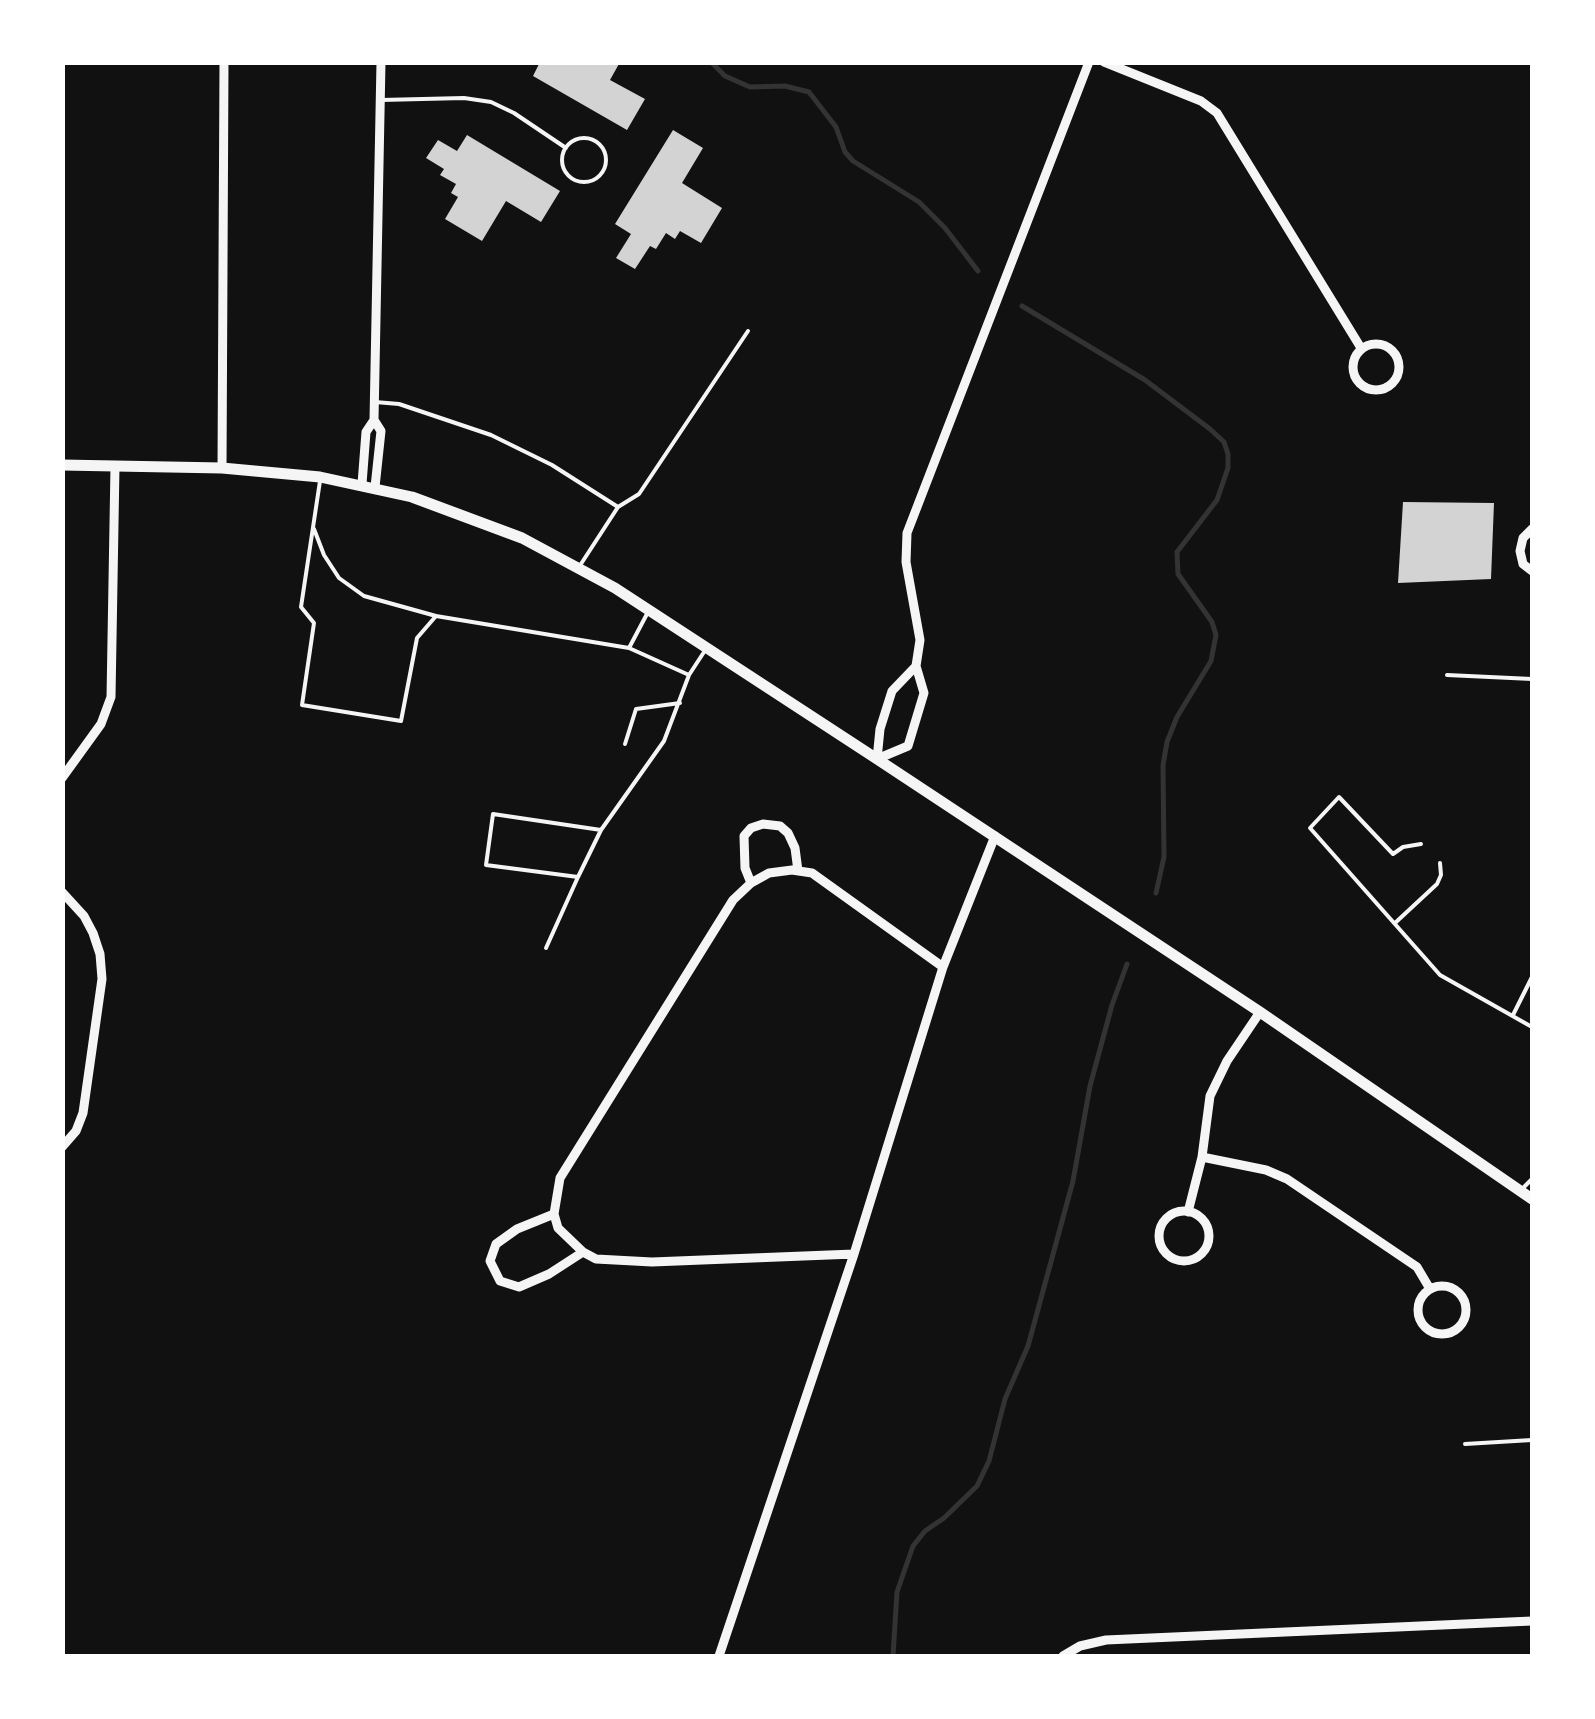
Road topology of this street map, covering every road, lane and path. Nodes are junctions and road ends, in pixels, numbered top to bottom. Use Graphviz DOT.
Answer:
graph roads {
  1 [pos="224,62"];
  2 [pos="381,62"];
  3 [pos="1089,62"];
  4 [pos="1104,62"];
  5 [pos="381,100"];
  6 [pos="566,148"];
  7 [pos="748,331"];
  8 [pos="1361,348"];
  9 [pos="375,402"];
  10 [pos="62,466"];
  11 [pos="114,466"];
  12 [pos="222,468"];
  13 [pos="320,477"];
  14 [pos="369,486"];
  15 [pos="618,507"];
  16 [pos="314,527"];
  17 [pos="1532,529"];
  18 [pos="579,568"];
  19 [pos="1532,571"];
  20 [pos="649,610"];
  21 [pos="436,616"];
  22 [pos="629,648"];
  23 [pos="707,648"];
  24 [pos="916,666"];
  25 [pos="689,674"];
  26 [pos="1448,675"];
  27 [pos="1532,678"];
  28 [pos="680,703"];
  29 [pos="625,744"];
  30 [pos="877,759"];
  31 [pos="62,778"];
  32 [pos="601,830"];
  33 [pos="995,836"];
  34 [pos="1421,844"];
  35 [pos="1440,863"];
  36 [pos="798,871"];
  37 [pos="578,877"];
  38 [pos="750,883"];
  39 [pos="62,892"];
  40 [pos="1395,923"];
  41 [pos="546,948"];
  42 [pos="942,966"];
  43 [pos="1532,977"];
  44 [pos="1260,1012"];
  45 [pos="1513,1016"];
  46 [pos="1532,1026"];
  47 [pos="62,1148"];
  48 [pos="1202,1157"];
  49 [pos="1532,1180"];
  50 [pos="1520,1190"];
  51 [pos="1532,1199"];
  52 [pos="1188,1212"];
  53 [pos="554,1214"];
  54 [pos="583,1252"];
  55 [pos="854,1254"];
  56 [pos="1430,1289"];
  57 [pos="1532,1440"];
  58 [pos="1466,1444"];
  59 [pos="1532,1622"];
  60 [pos="719,1656"];
  61 [pos="1063,1656"];
  1 -- 12 [label="street"];
  2 -- 5 [label="street"];
  3 -- 24 [label="street"];
  4 -- 8 [label="street"];
  5 -- 6 [label="lane"];
  5 -- 9 [label="street"];
  6 -- 6 [label="lane"];
  7 -- 15 [label="lane"];
  8 -- 8 [label="street"];
  9 -- 14 [label="street"];
  9 -- 15 [label="lane"];
  10 -- 11 [label="main road"];
  11 -- 12 [label="main road"];
  11 -- 31 [label="street"];
  12 -- 13 [label="main road"];
  13 -- 14 [label="main road"];
  13 -- 16 [label="lane"];
  14 -- 18 [label="main road"];
  15 -- 18 [label="lane"];
  16 -- 21 [label="lane"];
  16 -- 21 [label="lane"];
  17 -- 19 [label="street"];
  18 -- 20 [label="main road"];
  20 -- 22 [label="lane"];
  20 -- 23 [label="main road"];
  21 -- 22 [label="lane"];
  22 -- 25 [label="lane"];
  23 -- 25 [label="lane"];
  23 -- 30 [label="main road"];
  24 -- 30 [label="street"];
  24 -- 30 [label="street"];
  25 -- 28 [label="lane"];
  26 -- 27 [label="lane"];
  28 -- 29 [label="lane"];
  28 -- 32 [label="lane"];
  30 -- 33 [label="main road"];
  32 -- 37 [label="lane"];
  32 -- 37 [label="lane"];
  33 -- 42 [label="street"];
  33 -- 44 [label="main road"];
  34 -- 40 [label="lane"];
  35 -- 40 [label="lane"];
  36 -- 38 [label="street"];
  36 -- 38 [label="street"];
  36 -- 42 [label="street"];
  37 -- 41 [label="lane"];
  38 -- 53 [label="street"];
  39 -- 47 [label="street"];
  40 -- 45 [label="lane"];
  42 -- 55 [label="street"];
  43 -- 45 [label="lane"];
  44 -- 48 [label="street"];
  44 -- 50 [label="main road"];
  45 -- 46 [label="lane"];
  48 -- 52 [label="street"];
  48 -- 56 [label="street"];
  49 -- 50 [label="lane"];
  50 -- 51 [label="main road"];
  52 -- 52 [label="street"];
  53 -- 54 [label="street"];
  53 -- 54 [label="street"];
  54 -- 55 [label="street"];
  55 -- 60 [label="street"];
  56 -- 56 [label="street"];
  57 -- 58 [label="lane"];
  59 -- 61 [label="street"];
}
